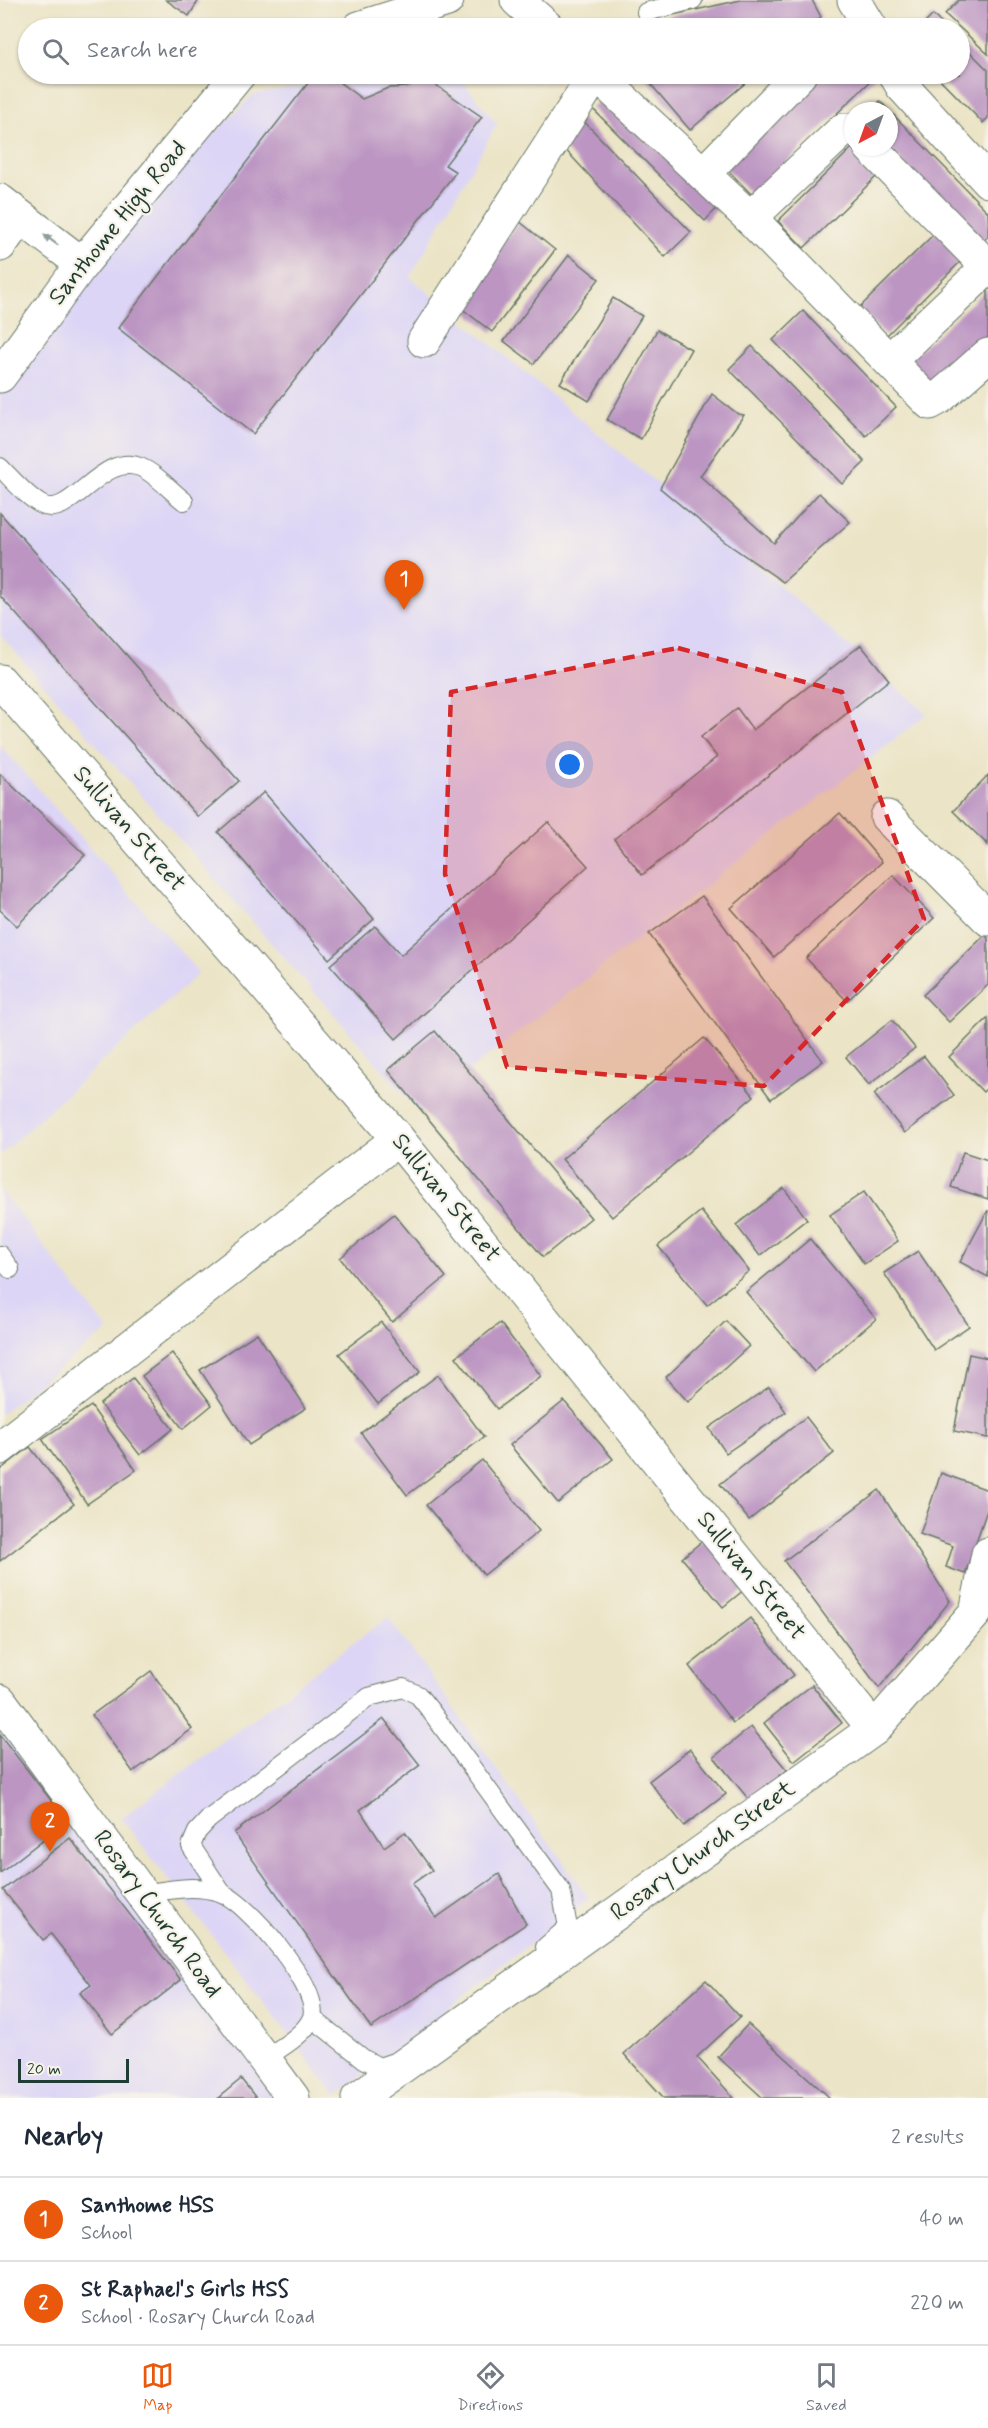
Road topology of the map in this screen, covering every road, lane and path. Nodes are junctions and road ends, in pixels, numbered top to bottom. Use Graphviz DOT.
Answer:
graph roads {
  1 [pos="447,0"];
  2 [pos="517,0"];
  3 [pos="693,0"];
  4 [pos="854,0"];
  5 [pos="646,12"];
  6 [pos="390,18"];
  7 [pos="537,18"];
  8 [pos="865,18"];
  9 [pos="231,84"];
  10 [pos="590,84"];
  11 [pos="607,84"];
  12 [pos="790,84"];
  13 [pos="901,84"];
  14 [pos="844,130"];
  15 [pos="879,156"];
  16 [pos="703,174"];
  17 [pos="988,181"];
  18 [pos="10,209"];
  19 [pos="750,218"];
  20 [pos="0,245"];
  21 [pos="82,264"];
  22 [pos="424,341"];
  23 [pos="988,355"];
  24 [pos="890,360"];
  25 [pos="2,367"];
  26 [pos="0,468"];
  27 [pos="184,501"];
  28 [pos="0,681"];
  29 [pos="887,817"];
  30 [pos="988,919"];
  31 [pos="398,1139"];
  32 [pos="0,1448"];
  33 [pos="988,1554"];
  34 [pos="982,1612"];
  35 [pos="0,1701"];
  36 [pos="874,1729"];
  37 [pos="222,1893"];
  38 [pos="142,1894"];
  39 [pos="312,2018"];
  40 [pos="264,2059"];
  41 [pos="293,2098"];
  42 [pos="358,2098"];
  1 -- 6 [label="street"];
  2 -- 7 [label="street"];
  3 -- 5 [label="lane"];
  4 -- 8 [label="street"];
  9 -- 21 [label="street, Santhome High Road"];
  10 -- 22 [label="street"];
  11 -- 16 [label="street"];
  12 -- 16 [label="street"];
  13 -- 17 [label="street"];
  14 -- 19 [label="street"];
  15 -- 24 [label="street"];
  16 -- 19 [label="street"];
  18 -- 20 [label="street"];
  21 -- 18 [label="street, one-way"];
  19 -- 24 [label="street"];
  21 -- 25 [label="street, Santhome High Road"];
  23 -- 24 [label="street"];
  26 -- 27 [label="lane"];
  28 -- 31 [label="street, Sullivan Street"];
  29 -- 30 [label="street"];
  31 -- 32 [label="street"];
  31 -- 36 [label="street, Sullivan Street"];
  33 -- 34 [label="street, Rosary Church Street"];
  34 -- 36 [label="street, Rosary Church Street"];
  35 -- 38 [label="street, Rosary Church Road"];
  36 -- 42 [label="street, Rosary Church Street"];
  37 -- 38 [label="lane"];
  37 -- 39 [label="lane"];
  37 -- 39 [label="lane"];
  38 -- 40 [label="street, Rosary Church Road"];
  39 -- 40 [label="lane"];
  40 -- 41 [label="street, Rosary Church Road"];
}
